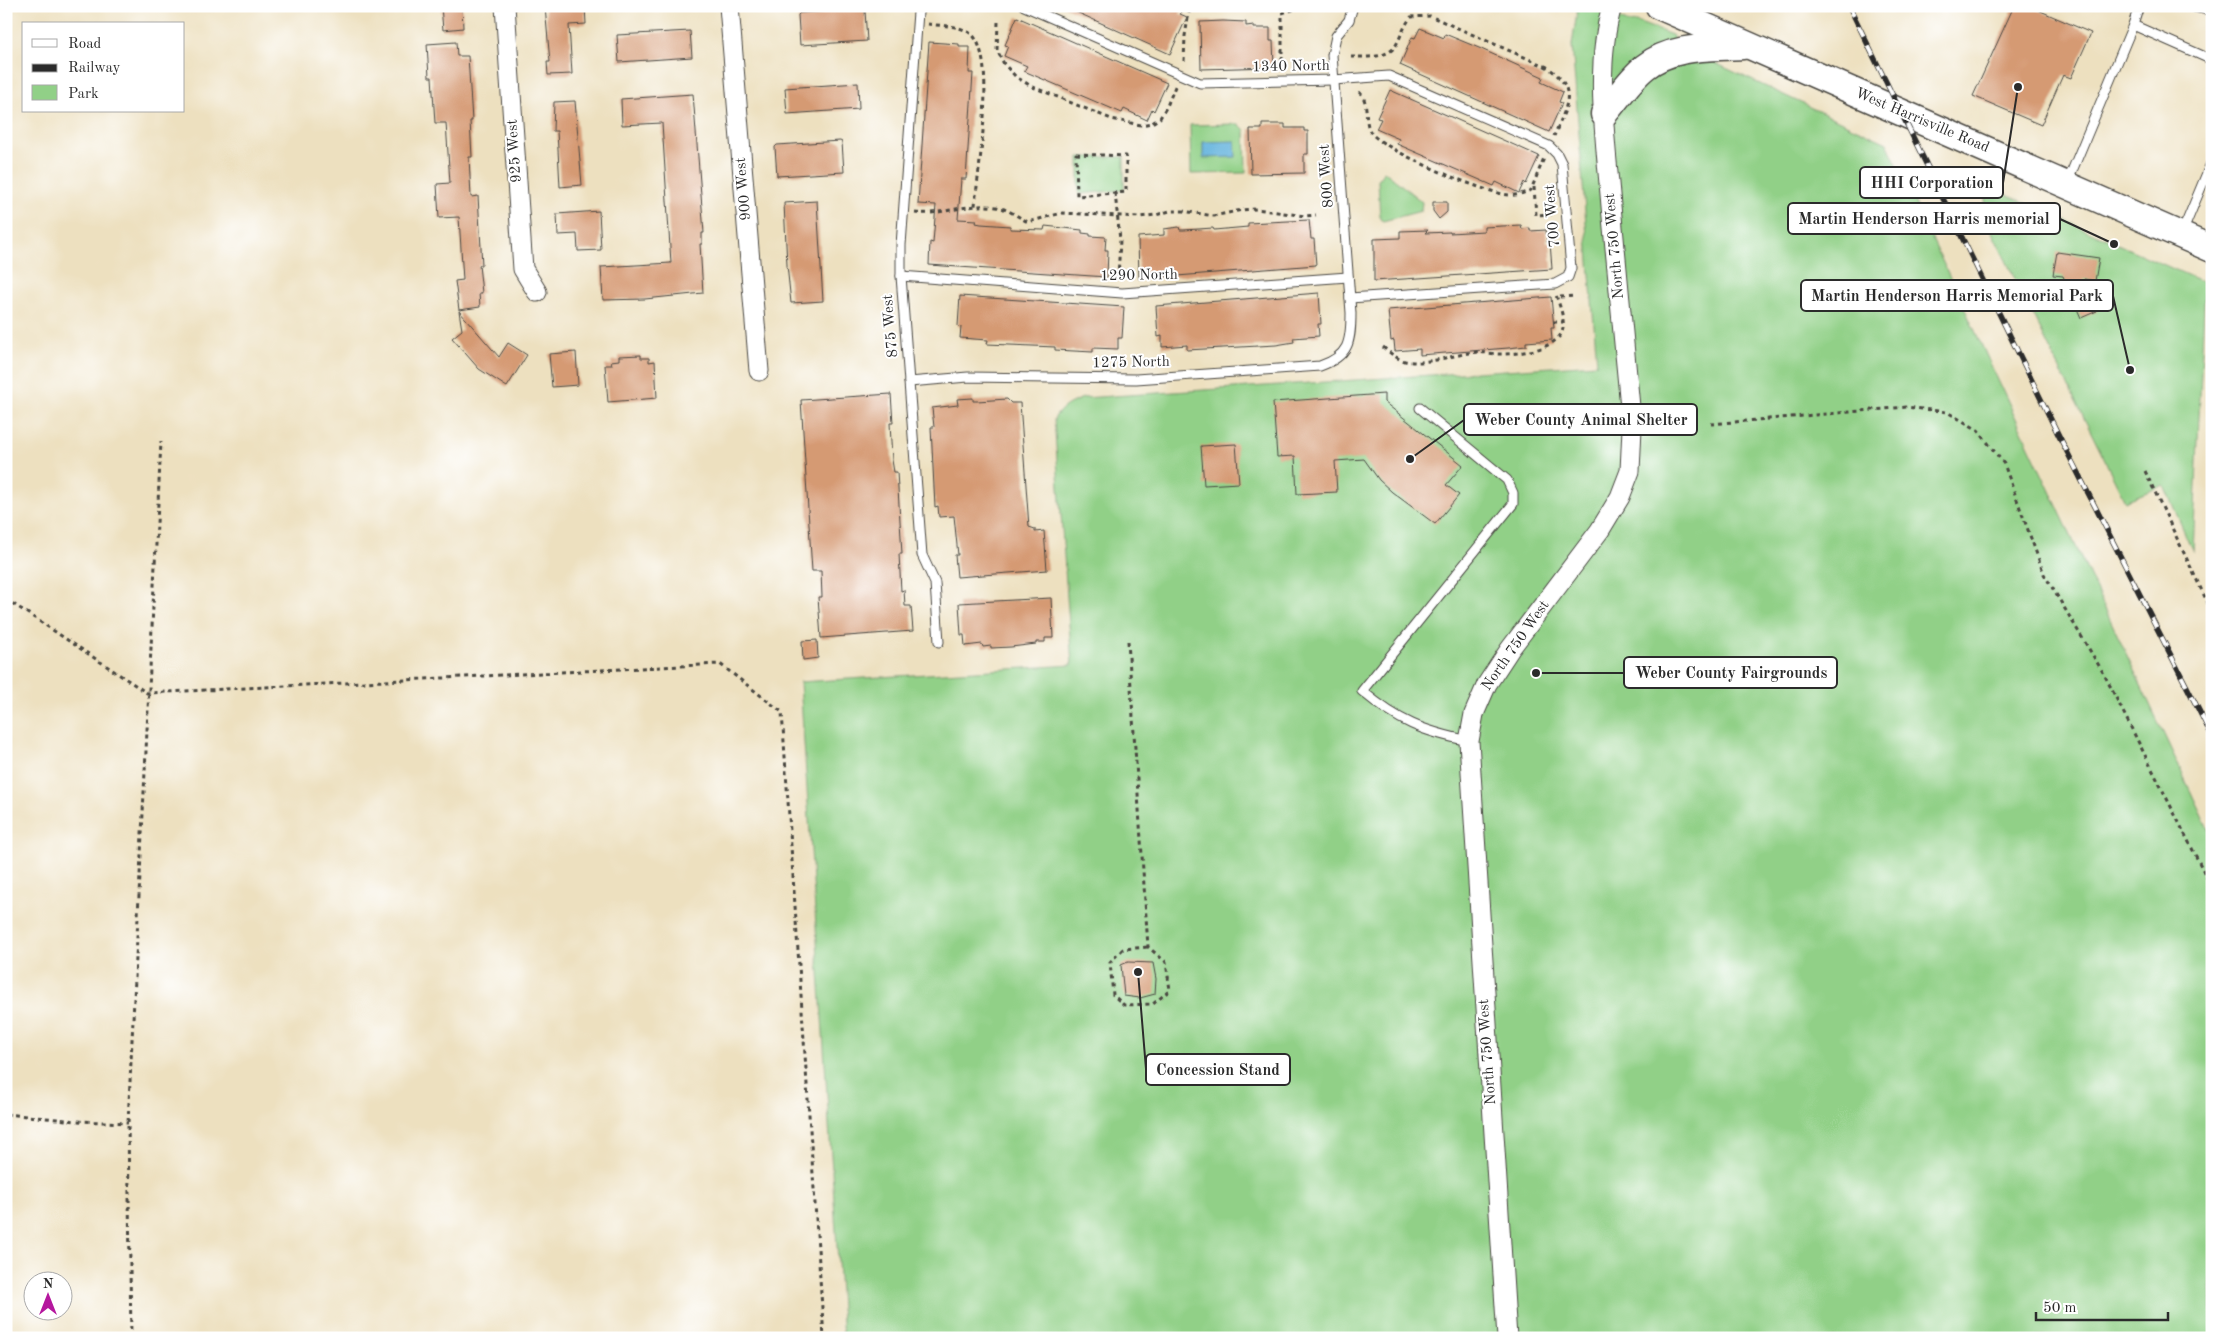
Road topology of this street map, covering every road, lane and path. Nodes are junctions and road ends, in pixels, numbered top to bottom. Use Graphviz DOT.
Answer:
graph roads {
  1 [pos="505,6"];
  2 [pos="729,6"];
  3 [pos="922,6"];
  4 [pos="1024,6"];
  5 [pos="1190,6"];
  6 [pos="1306,6"];
  7 [pos="1353,6"];
  8 [pos="1612,6"];
  9 [pos="1659,6"];
  10 [pos="2139,6"];
  11 [pos="2189,6"];
  12 [pos="2212,11"];
  13 [pos="998,22"];
  14 [pos="928,24"];
  15 [pos="2133,25"];
  16 [pos="1748,45"];
  17 [pos="2212,60"];
  18 [pos="1184,61"];
  19 [pos="1282,69"];
  20 [pos="1333,80"];
  21 [pos="1177,82"];
  22 [pos="1604,114"];
  23 [pos="1558,154"];
  24 [pos="2212,161"];
  25 [pos="2067,185"];
  26 [pos="1534,186"];
  27 [pos="1115,193"];
  28 [pos="975,206"];
  29 [pos="912,213"];
  30 [pos="1552,214"];
  31 [pos="1316,215"];
  32 [pos="1118,217"];
  33 [pos="2181,236"];
  34 [pos="2212,249"];
  35 [pos="901,276"];
  36 [pos="1348,277"];
  37 [pos="1118,278"];
  38 [pos="537,292"];
  39 [pos="1576,296"];
  40 [pos="1350,298"];
  41 [pos="1553,322"];
  42 [pos="1563,322"];
  43 [pos="1383,347"];
  44 [pos="1347,348"];
  45 [pos="759,371"];
  46 [pos="910,382"];
  47 [pos="1420,408"];
  48 [pos="1711,424"];
  49 [pos="161,441"];
  50 [pos="2145,471"];
  51 [pos="6,599"];
  52 [pos="2212,612"];
  53 [pos="939,642"];
  54 [pos="1128,642"];
  55 [pos="148,693"];
  56 [pos="1469,741"];
  57 [pos="2212,888"];
  58 [pos="1148,947"];
  59 [pos="6,1114"];
  60 [pos="128,1124"];
  61 [pos="131,1338"];
  62 [pos="824,1338"];
  63 [pos="1507,1338"];
  1 -- 38 [label="street, 925 West"];
  2 -- 45 [label="street, 900 West"];
  3 -- 35 [label="lane, 875 West"];
  4 -- 20 [label="lane, 1340 North"];
  5 -- 18 [label="path"];
  6 -- 19 [label="path"];
  7 -- 20 [label="lane, 800 West"];
  8 -- 22 [label="street, North 750 West"];
  9 -- 16 [label="main road, West Harrisville Road"];
  10 -- 15 [label="lane"];
  11 -- 12 [label="lane"];
  13 -- 21 [label="path"];
  14 -- 28 [label="path"];
  15 -- 17 [label="lane"];
  15 -- 25 [label="lane"];
  16 -- 22 [label="main road"];
  16 -- 25 [label="main road, West Harrisville Road"];
  20 -- 23 [label="lane, 1340 North"];
  20 -- 36 [label="lane, 800 West"];
  22 -- 56 [label="street, North 750 West"];
  23 -- 40 [label="lane, 700 West"];
  24 -- 33 [label="lane"];
  25 -- 33 [label="main road, West Harrisville Road"];
  26 -- 30 [label="path"];
  27 -- 27 [label="path"];
  27 -- 32 [label="path"];
  28 -- 29 [label="path"];
  28 -- 32 [label="path"];
  31 -- 32 [label="path"];
  32 -- 37 [label="path"];
  33 -- 34 [label="main road, West Harrisville Road"];
  35 -- 36 [label="lane, 1290 North"];
  35 -- 46 [label="lane, 875 West"];
  36 -- 40 [label="lane, 800 West"];
  39 -- 42 [label="path"];
  40 -- 44 [label="lane, 800 West"];
  41 -- 42 [label="path"];
  42 -- 43 [label="path"];
  44 -- 46 [label="lane, 1275 North"];
  46 -- 53 [label="lane, 875 West"];
  47 -- 56 [label="lane"];
  48 -- 57 [label="path"];
  49 -- 55 [label="path"];
  50 -- 52 [label="path"];
  51 -- 55 [label="path"];
  54 -- 58 [label="path"];
  55 -- 60 [label="path"];
  55 -- 62 [label="path"];
  56 -- 63 [label="street, North 750 West"];
  58 -- 58 [label="path"];
  59 -- 60 [label="path"];
  60 -- 61 [label="path"];
}
